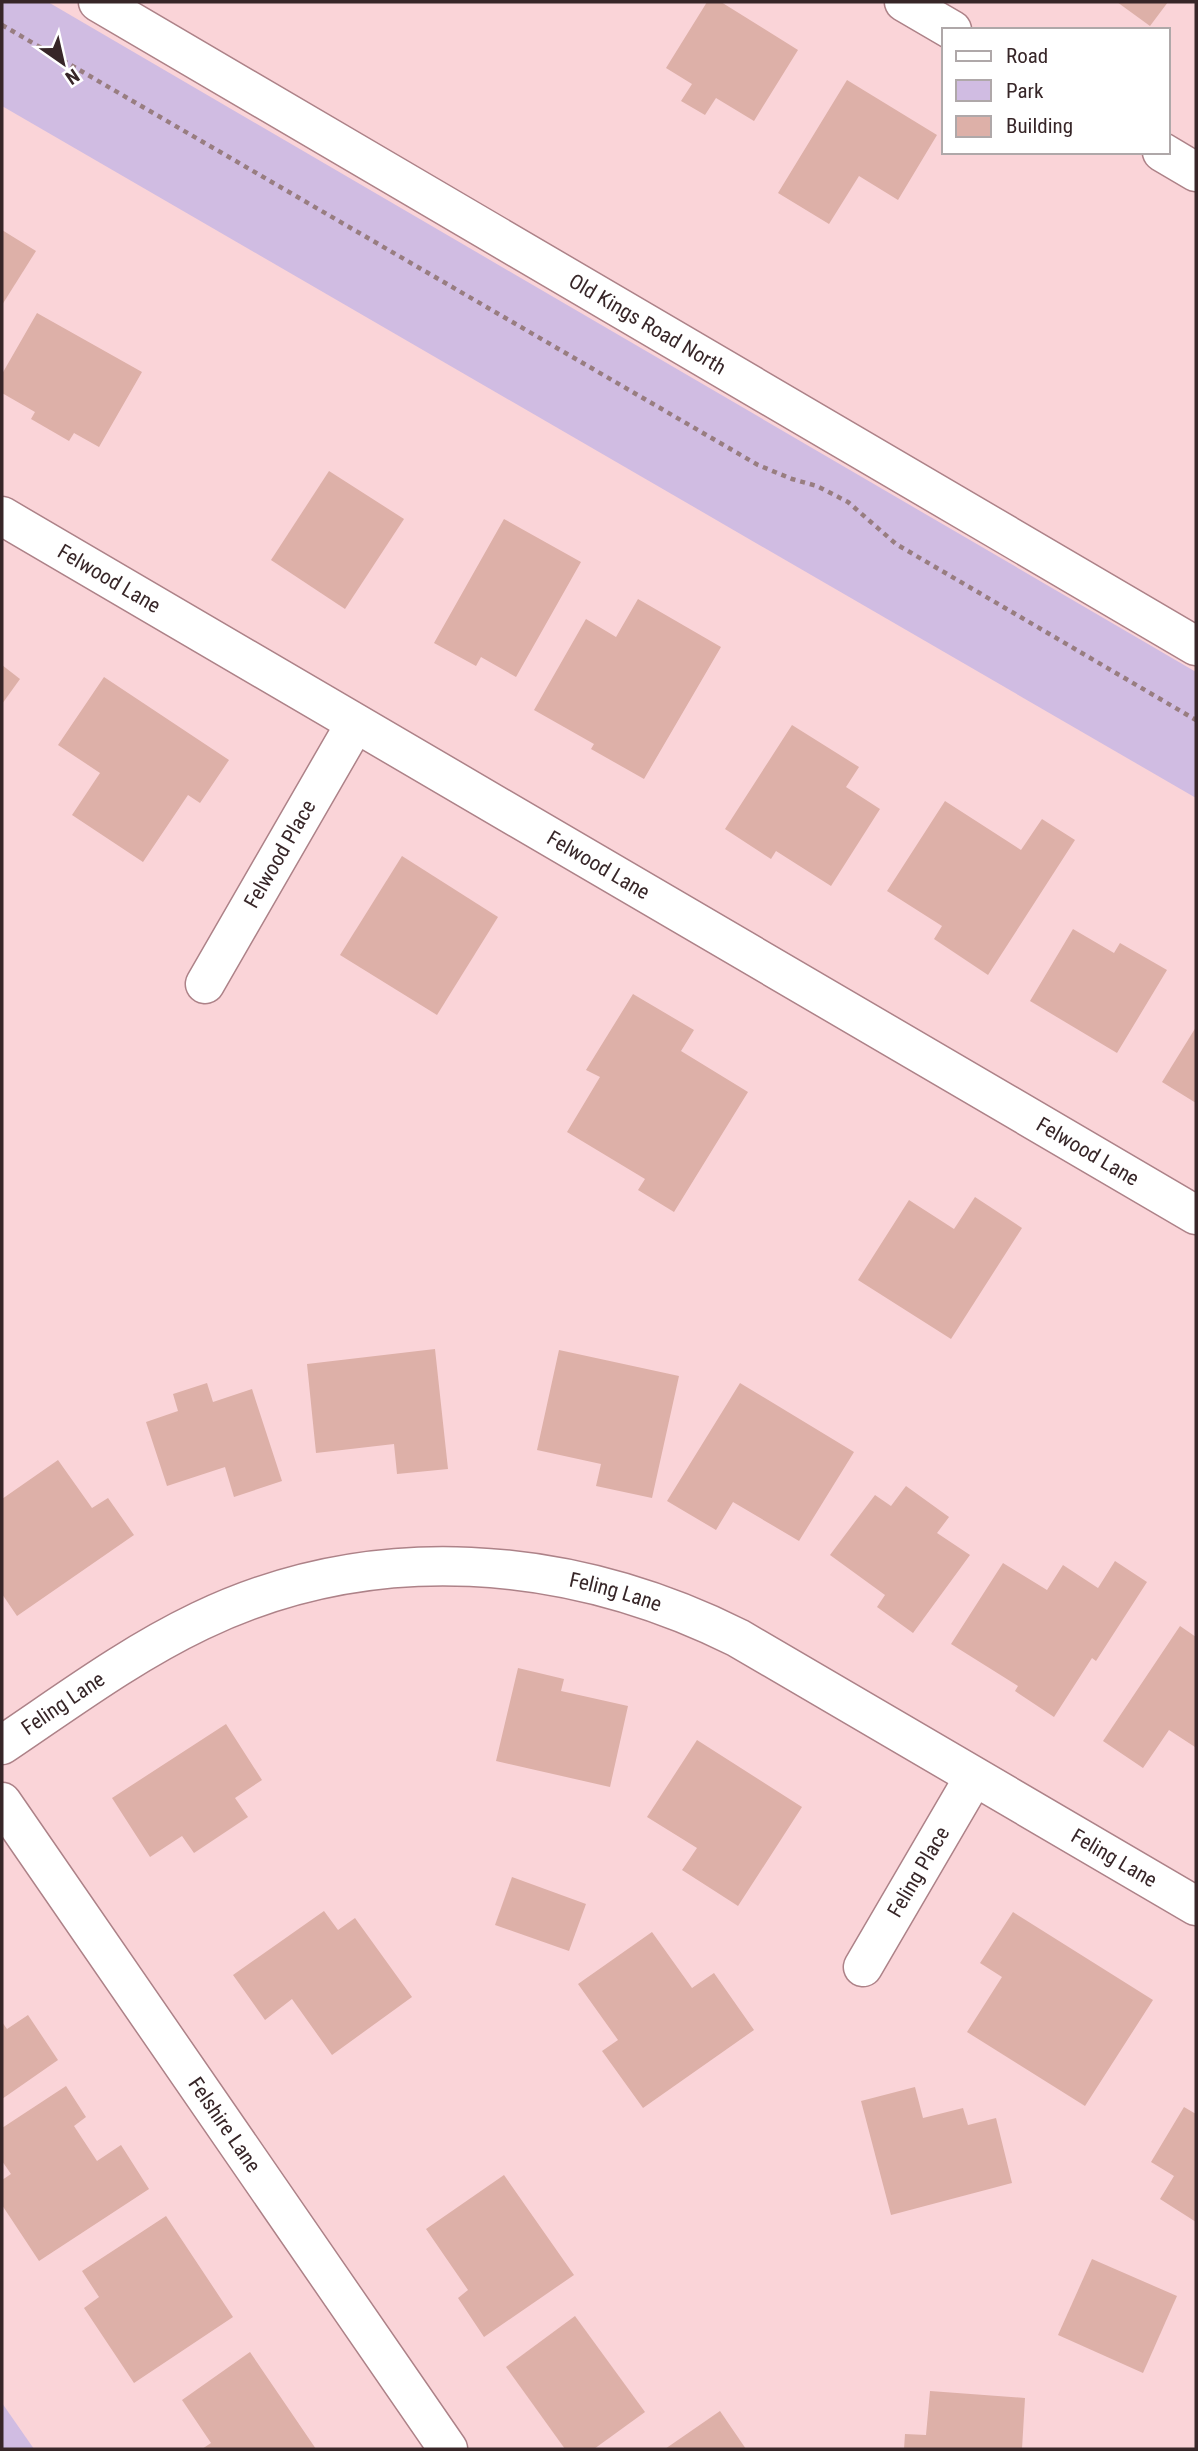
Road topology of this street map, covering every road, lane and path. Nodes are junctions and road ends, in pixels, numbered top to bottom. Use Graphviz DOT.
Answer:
graph roads {
  1 [pos="98,2"];
  2 [pos="904,2"];
  3 [pos="2,25"];
  4 [pos="949,28"];
  5 [pos="1165,154"];
  6 [pos="1196,172"];
  7 [pos="2,516"];
  8 [pos="1196,646"];
  9 [pos="1196,720"];
  10 [pos="355,724"];
  11 [pos="205,984"];
  12 [pos="1196,1215"];
  13 [pos="2,1745"];
  14 [pos="974,1777"];
  15 [pos="2,1802"];
  16 [pos="1196,1906"];
  17 [pos="863,1967"];
  18 [pos="448,2449"];
  1 -- 8 [label="street, Old Kings Road North"];
  2 -- 4 [label="street"];
  3 -- 9 [label="path"];
  5 -- 6 [label="street"];
  7 -- 10 [label="street, Felwood Lane"];
  10 -- 11 [label="street, Felwood Place"];
  10 -- 12 [label="street, Felwood Lane"];
  13 -- 14 [label="street, Feling Lane"];
  14 -- 16 [label="street, Feling Lane"];
  14 -- 17 [label="street, Feling Place"];
  15 -- 18 [label="street, Felshire Lane"];
}
